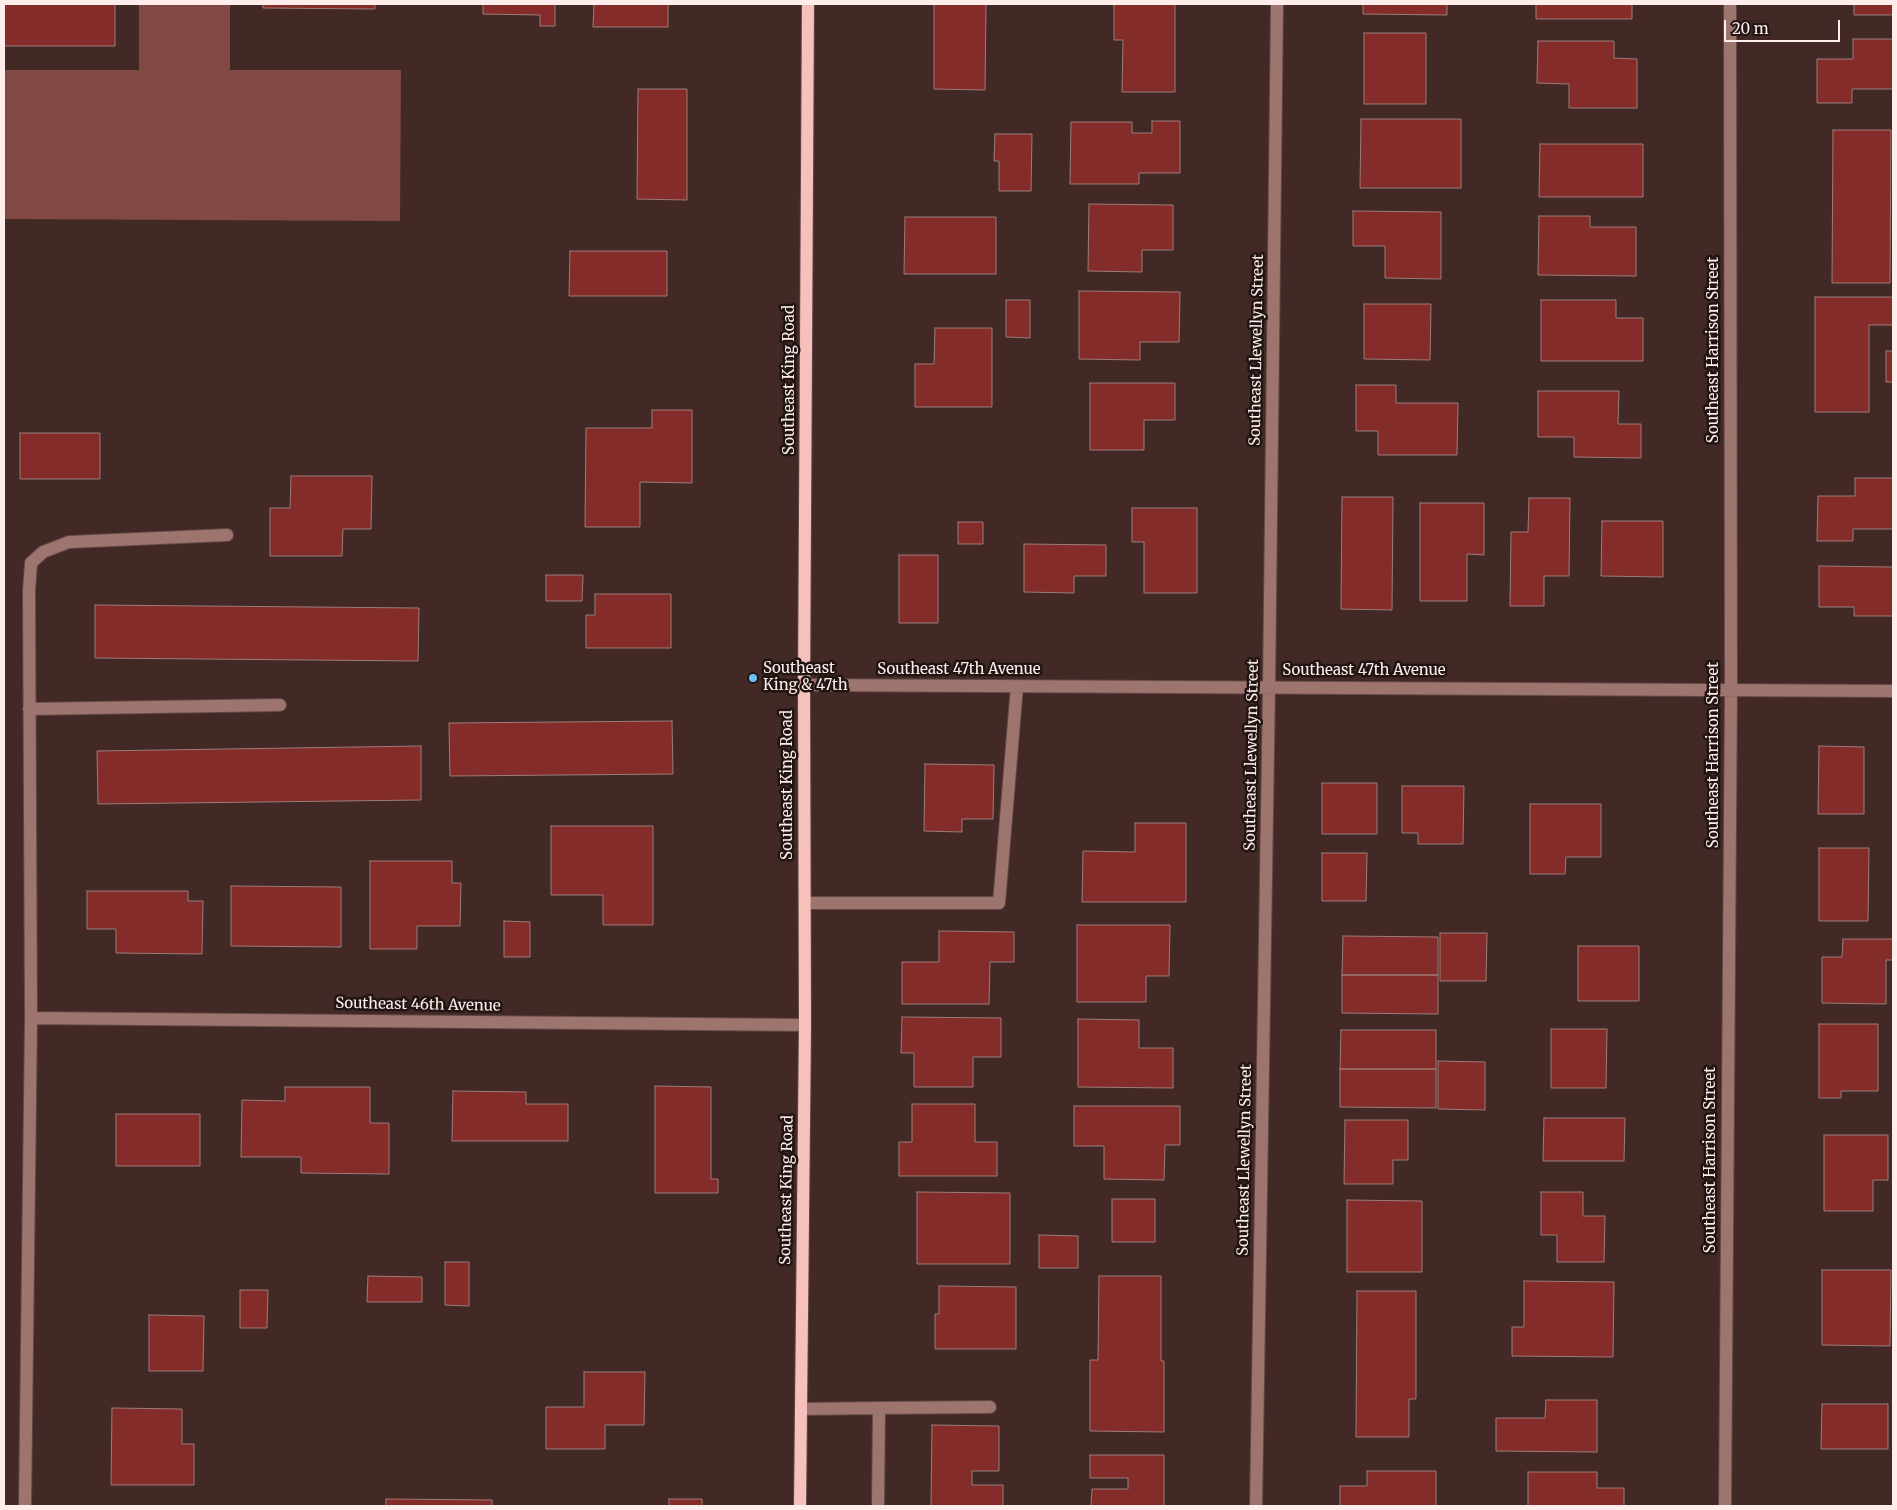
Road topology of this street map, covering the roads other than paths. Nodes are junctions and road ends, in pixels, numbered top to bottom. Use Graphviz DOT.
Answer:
graph roads {
  1 [pos="808,4"];
  2 [pos="1277,4"];
  3 [pos="1730,4"];
  4 [pos="227,535"];
  5 [pos="804,685"];
  6 [pos="1018,686"];
  7 [pos="1270,688"];
  8 [pos="1731,689"];
  9 [pos="1893,691"];
  10 [pos="280,705"];
  11 [pos="30,709"];
  12 [pos="805,903"];
  13 [pos="31,1018"];
  14 [pos="805,1025"];
  15 [pos="990,1407"];
  16 [pos="879,1408"];
  17 [pos="801,1409"];
  18 [pos="25,1506"];
  19 [pos="800,1506"];
  20 [pos="878,1506"];
  21 [pos="1256,1506"];
  22 [pos="1725,1506"];
  1 -- 5 [label="main road, Southeast King Road"];
  2 -- 7 [label="street, Southeast Llewellyn Street"];
  3 -- 8 [label="street, Southeast Harrison Street"];
  4 -- 11 [label="street"];
  5 -- 6 [label="street, Southeast 47th Avenue"];
  5 -- 12 [label="main road, Southeast King Road"];
  6 -- 7 [label="street, Southeast 47th Avenue"];
  6 -- 12 [label="street"];
  7 -- 8 [label="street, Southeast 47th Avenue"];
  7 -- 21 [label="street, Southeast Llewellyn Street"];
  8 -- 9 [label="street, Southeast 47th Avenue"];
  8 -- 22 [label="street, Southeast Harrison Street"];
  10 -- 11 [label="street"];
  11 -- 13 [label="street"];
  12 -- 14 [label="main road, Southeast King Road"];
  13 -- 14 [label="street, Southeast 46th Avenue"];
  13 -- 18 [label="street"];
  14 -- 17 [label="main road, Southeast King Road"];
  15 -- 16 [label="street"];
  16 -- 17 [label="street"];
  16 -- 20 [label="street"];
  17 -- 19 [label="main road, Southeast King Road"];
}
